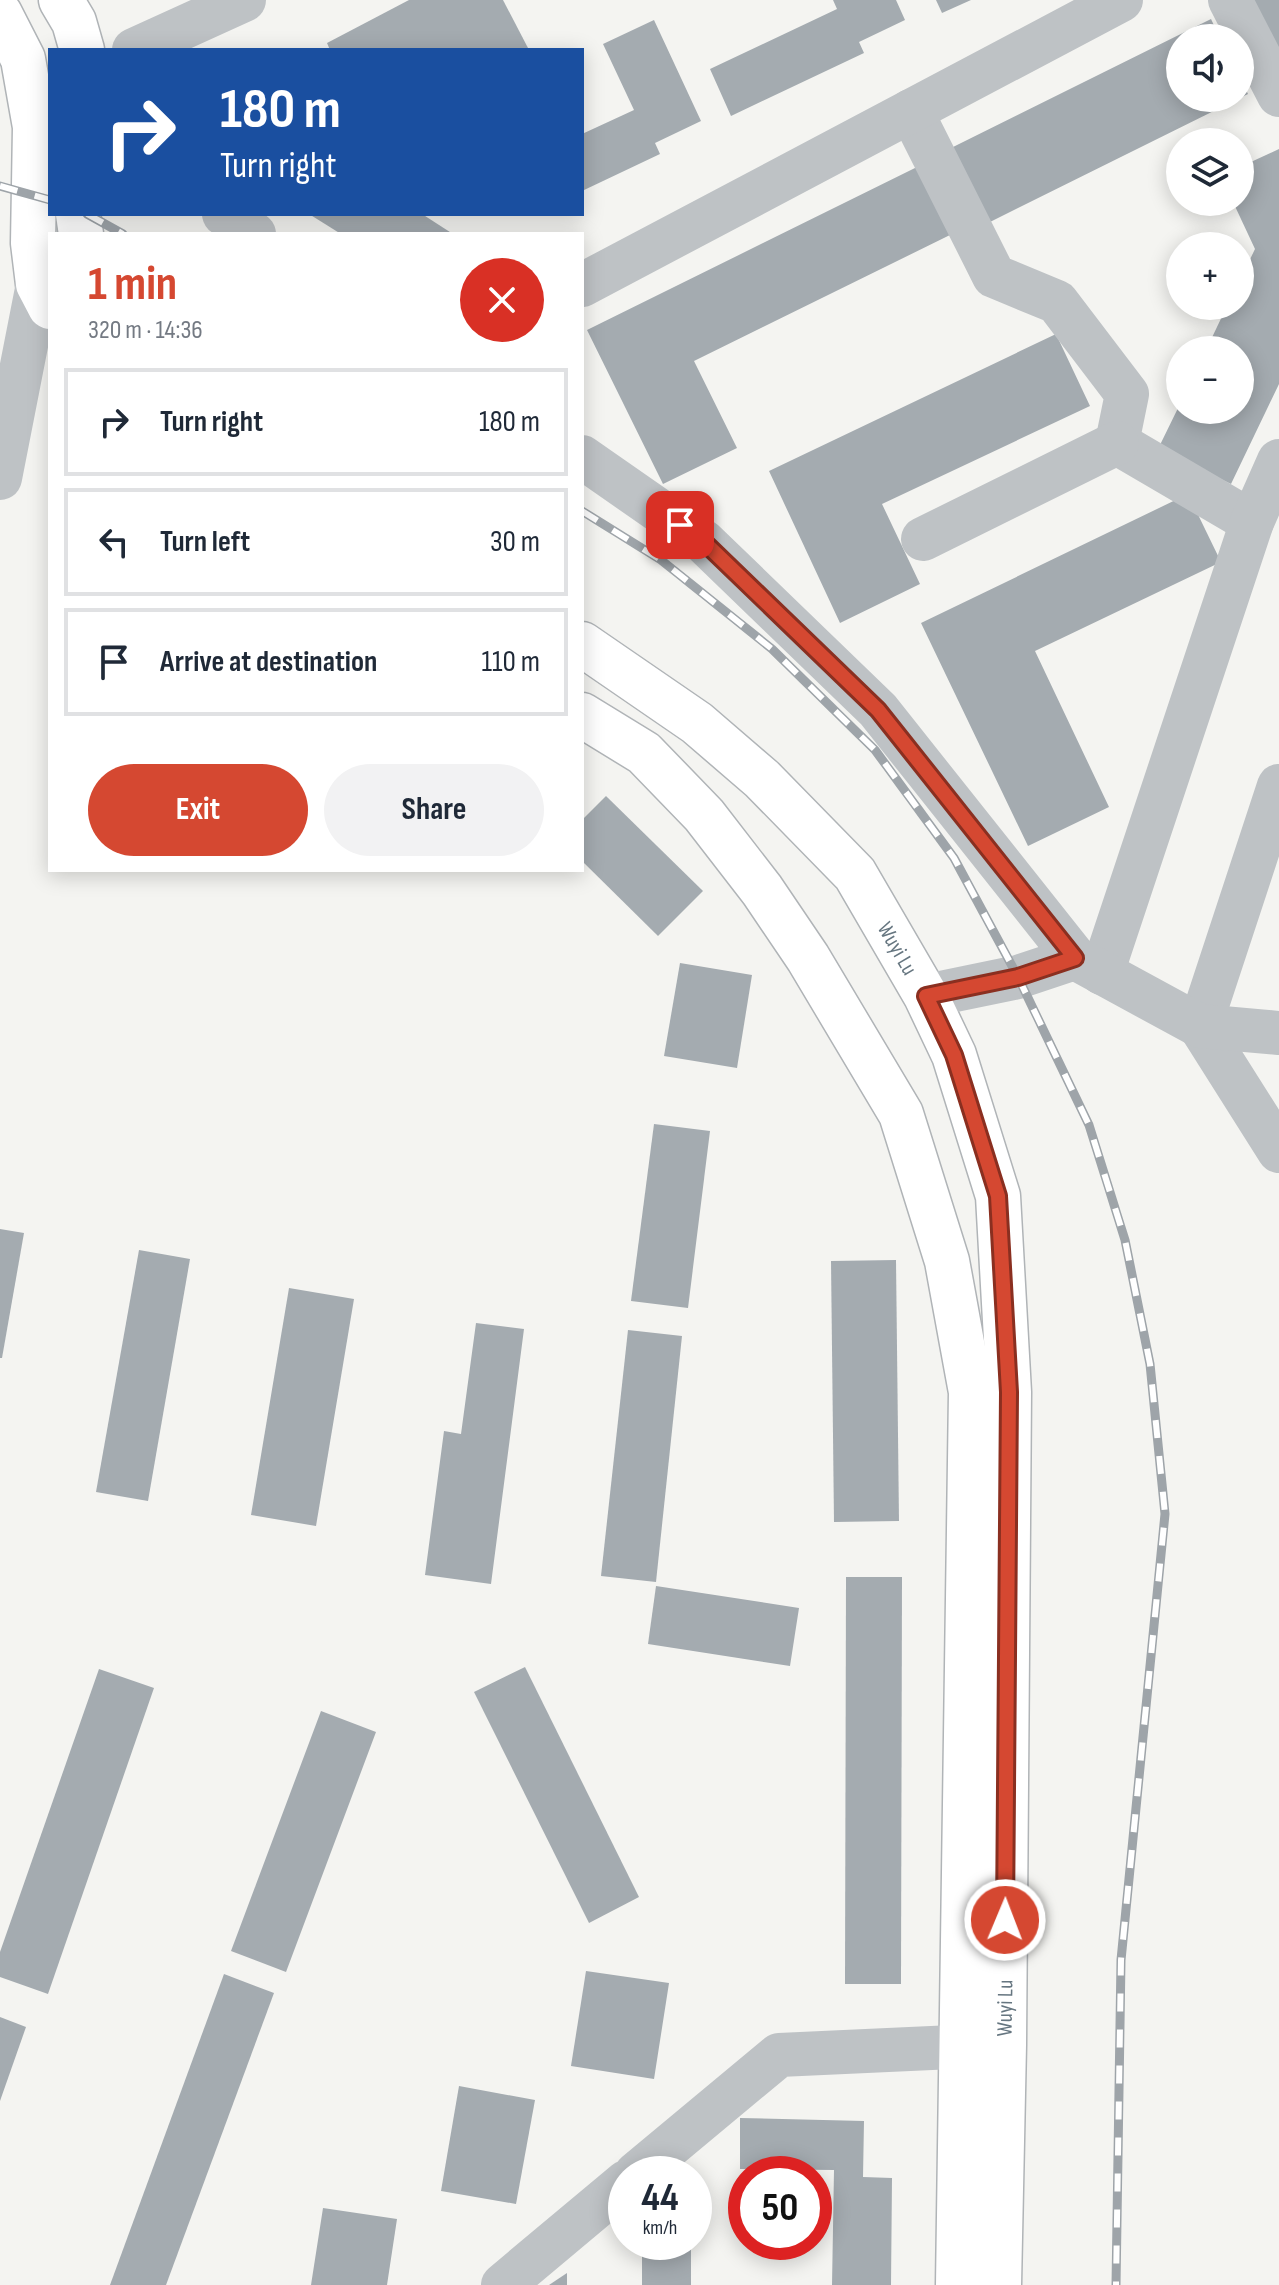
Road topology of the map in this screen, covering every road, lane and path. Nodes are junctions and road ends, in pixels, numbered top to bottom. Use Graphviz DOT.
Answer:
graph roads {
  1 [pos="61,0"];
  2 [pos="244,0"];
  3 [pos="1121,0"];
  4 [pos="1230,0"];
  5 [pos="0,14"];
  6 [pos="81,48"];
  7 [pos="138,48"];
  8 [pos="1279,95"];
  9 [pos="911,111"];
  10 [pos="227,216"];
  11 [pos="251,232"];
  12 [pos="584,284"];
  13 [pos="46,285"];
  14 [pos="1117,443"];
  15 [pos="584,458"];
  16 [pos="1279,461"];
  17 [pos="0,478"];
  18 [pos="1252,522"];
  19 [pos="923,539"];
  20 [pos="584,645"];
  21 [pos="584,716"];
  22 [pos="1279,786"];
  23 [pos="1089,965"];
  24 [pos="926,996"];
  25 [pos="1200,1026"];
  26 [pos="1279,1033"];
  27 [pos="1279,1151"];
  28 [pos="983,2046"];
  29 [pos="658,2156"];
  30 [pos="608,2197"];
  31 [pos="503,2285"];
  32 [pos="958,2285"];
  33 [pos="999,2285"];
  1 -- 6 [label="main road"];
  2 -- 7 [label="street"];
  3 -- 9 [label="street"];
  4 -- 8 [label="street"];
  5 -- 13 [label="main road"];
  9 -- 12 [label="street"];
  9 -- 14 [label="street"];
  10 -- 11 [label="street"];
  13 -- 17 [label="street"];
  14 -- 18 [label="street"];
  14 -- 19 [label="street"];
  15 -- 23 [label="street"];
  16 -- 18 [label="street"];
  18 -- 23 [label="street"];
  20 -- 24 [label="main road, Wuyi Lu"];
  21 -- 28 [label="main road, Wuyi Lu"];
  22 -- 25 [label="street"];
  23 -- 24 [label="street"];
  23 -- 25 [label="street"];
  24 -- 28 [label="main road, Wuyi Lu"];
  25 -- 26 [label="street"];
  25 -- 27 [label="street"];
  28 -- 29 [label="street"];
  28 -- 32 [label="main road, Wuyi Lu"];
  28 -- 33 [label="main road, Wuyi Lu"];
  30 -- 31 [label="street"];
}
